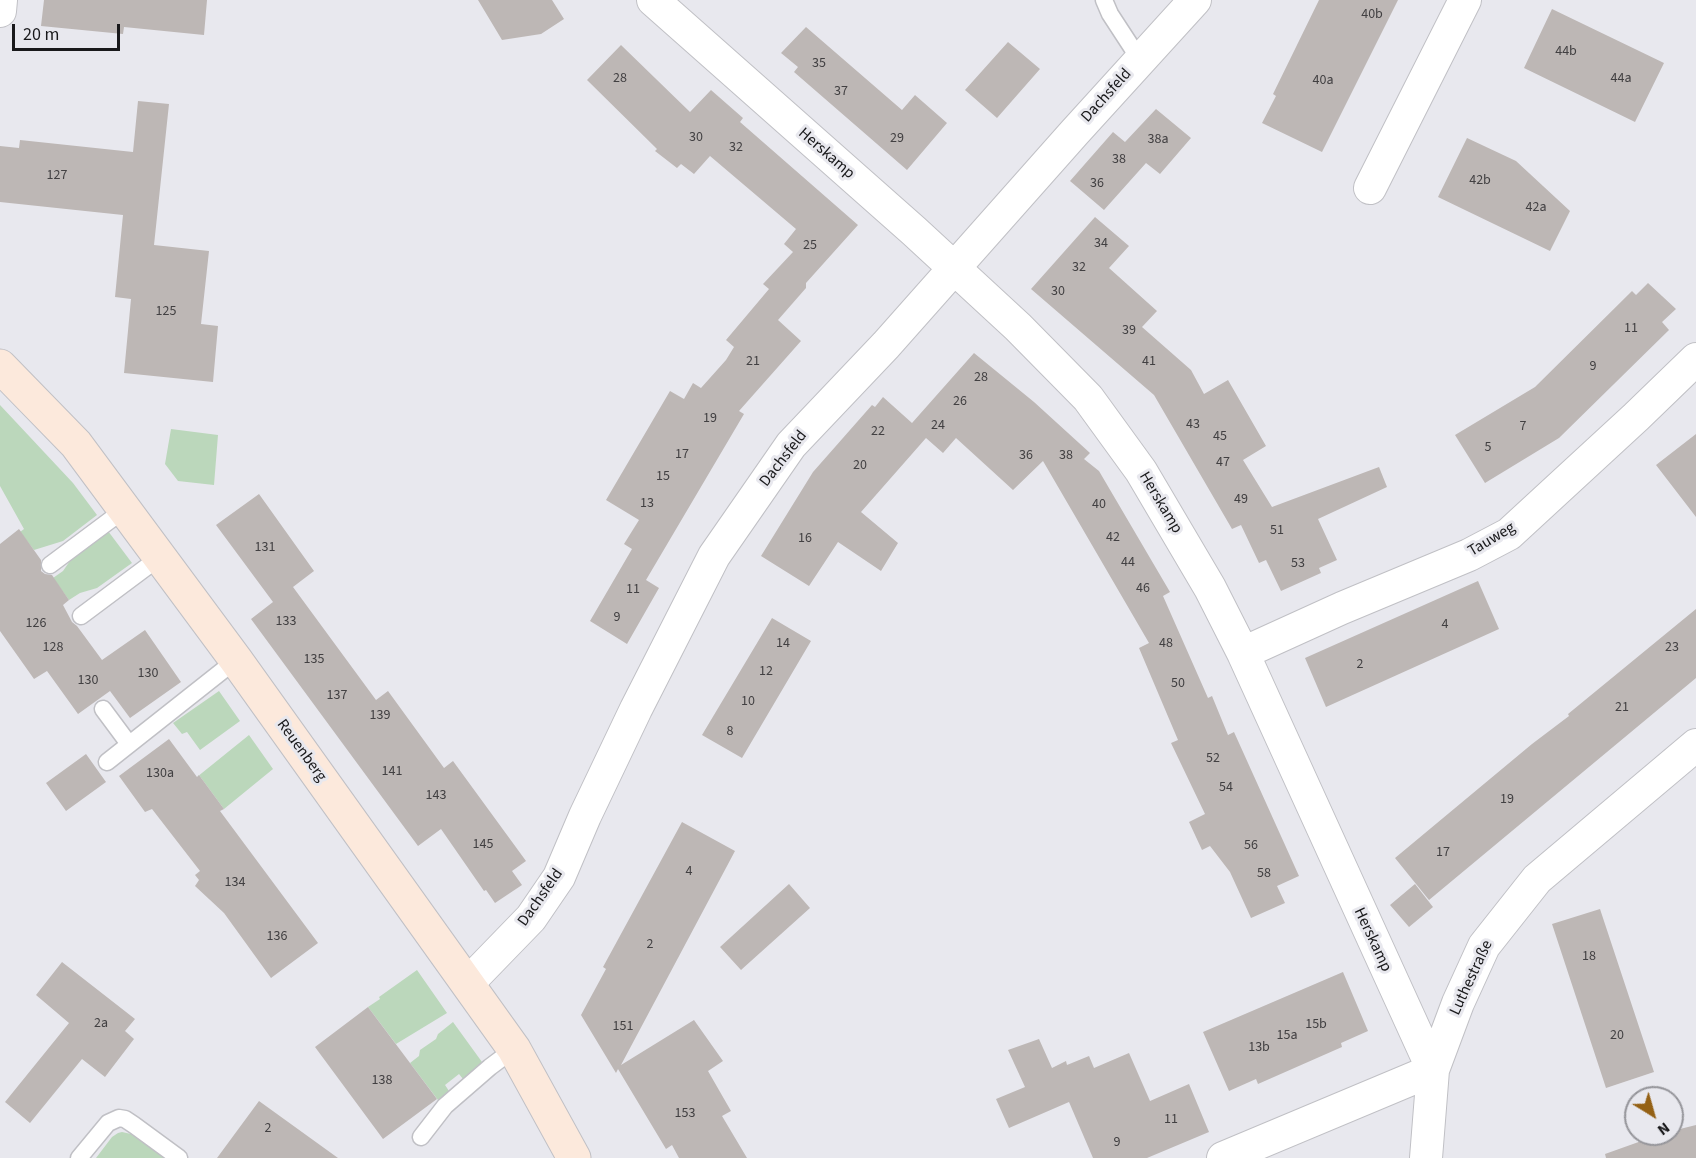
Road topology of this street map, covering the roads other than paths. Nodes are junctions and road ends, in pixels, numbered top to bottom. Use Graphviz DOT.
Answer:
graph roads {
  1 [pos="1,0"];
  2 [pos="653,0"];
  3 [pos="1104,0"];
  4 [pos="1195,0"];
  5 [pos="1465,0"];
  6 [pos="0,11"];
  7 [pos="1140,60"];
  8 [pos="1370,188"];
  9 [pos="954,268"];
  10 [pos="1696,359"];
  11 [pos="2,371"];
  12 [pos="125,508"];
  13 [pos="160,557"];
  14 [pos="50,565"];
  15 [pos="81,616"];
  16 [pos="1243,653"];
  17 [pos="236,660"];
  18 [pos="103,709"];
  19 [pos="129,744"];
  20 [pos="1696,745"];
  21 [pos="107,762"];
  22 [pos="468,983"];
  23 [pos="514,1049"];
  24 [pos="1433,1070"];
  25 [pos="421,1137"];
  26 [pos="571,1157"];
  27 [pos="79,1158"];
  28 [pos="179,1158"];
  29 [pos="1223,1158"];
  30 [pos="1426,1158"];
  1 -- 6 [label="street"];
  2 -- 9 [label="street, Herskamp"];
  3 -- 7 [label="lane"];
  4 -- 7 [label="street, Dachsfeld"];
  5 -- 8 [label="street"];
  7 -- 9 [label="street, Dachsfeld"];
  9 -- 16 [label="street, Herskamp"];
  9 -- 22 [label="street, Dachsfeld"];
  10 -- 16 [label="street, Tauweg"];
  11 -- 12 [label="main road, Reuenberg"];
  12 -- 13 [label="main road, Reuenberg"];
  12 -- 14 [label="lane"];
  13 -- 15 [label="lane"];
  13 -- 17 [label="main road, Reuenberg"];
  16 -- 24 [label="street, Herskamp"];
  17 -- 19 [label="lane"];
  17 -- 22 [label="main road, Reuenberg"];
  18 -- 19 [label="lane"];
  19 -- 21 [label="lane"];
  20 -- 24 [label="street, Luthestraße"];
  22 -- 23 [label="main road, Reuenberg"];
  23 -- 25 [label="lane"];
  23 -- 26 [label="main road, Reuenberg"];
  24 -- 29 [label="street"];
  24 -- 30 [label="street, Herskamp"];
  27 -- 28 [label="lane"];
}
